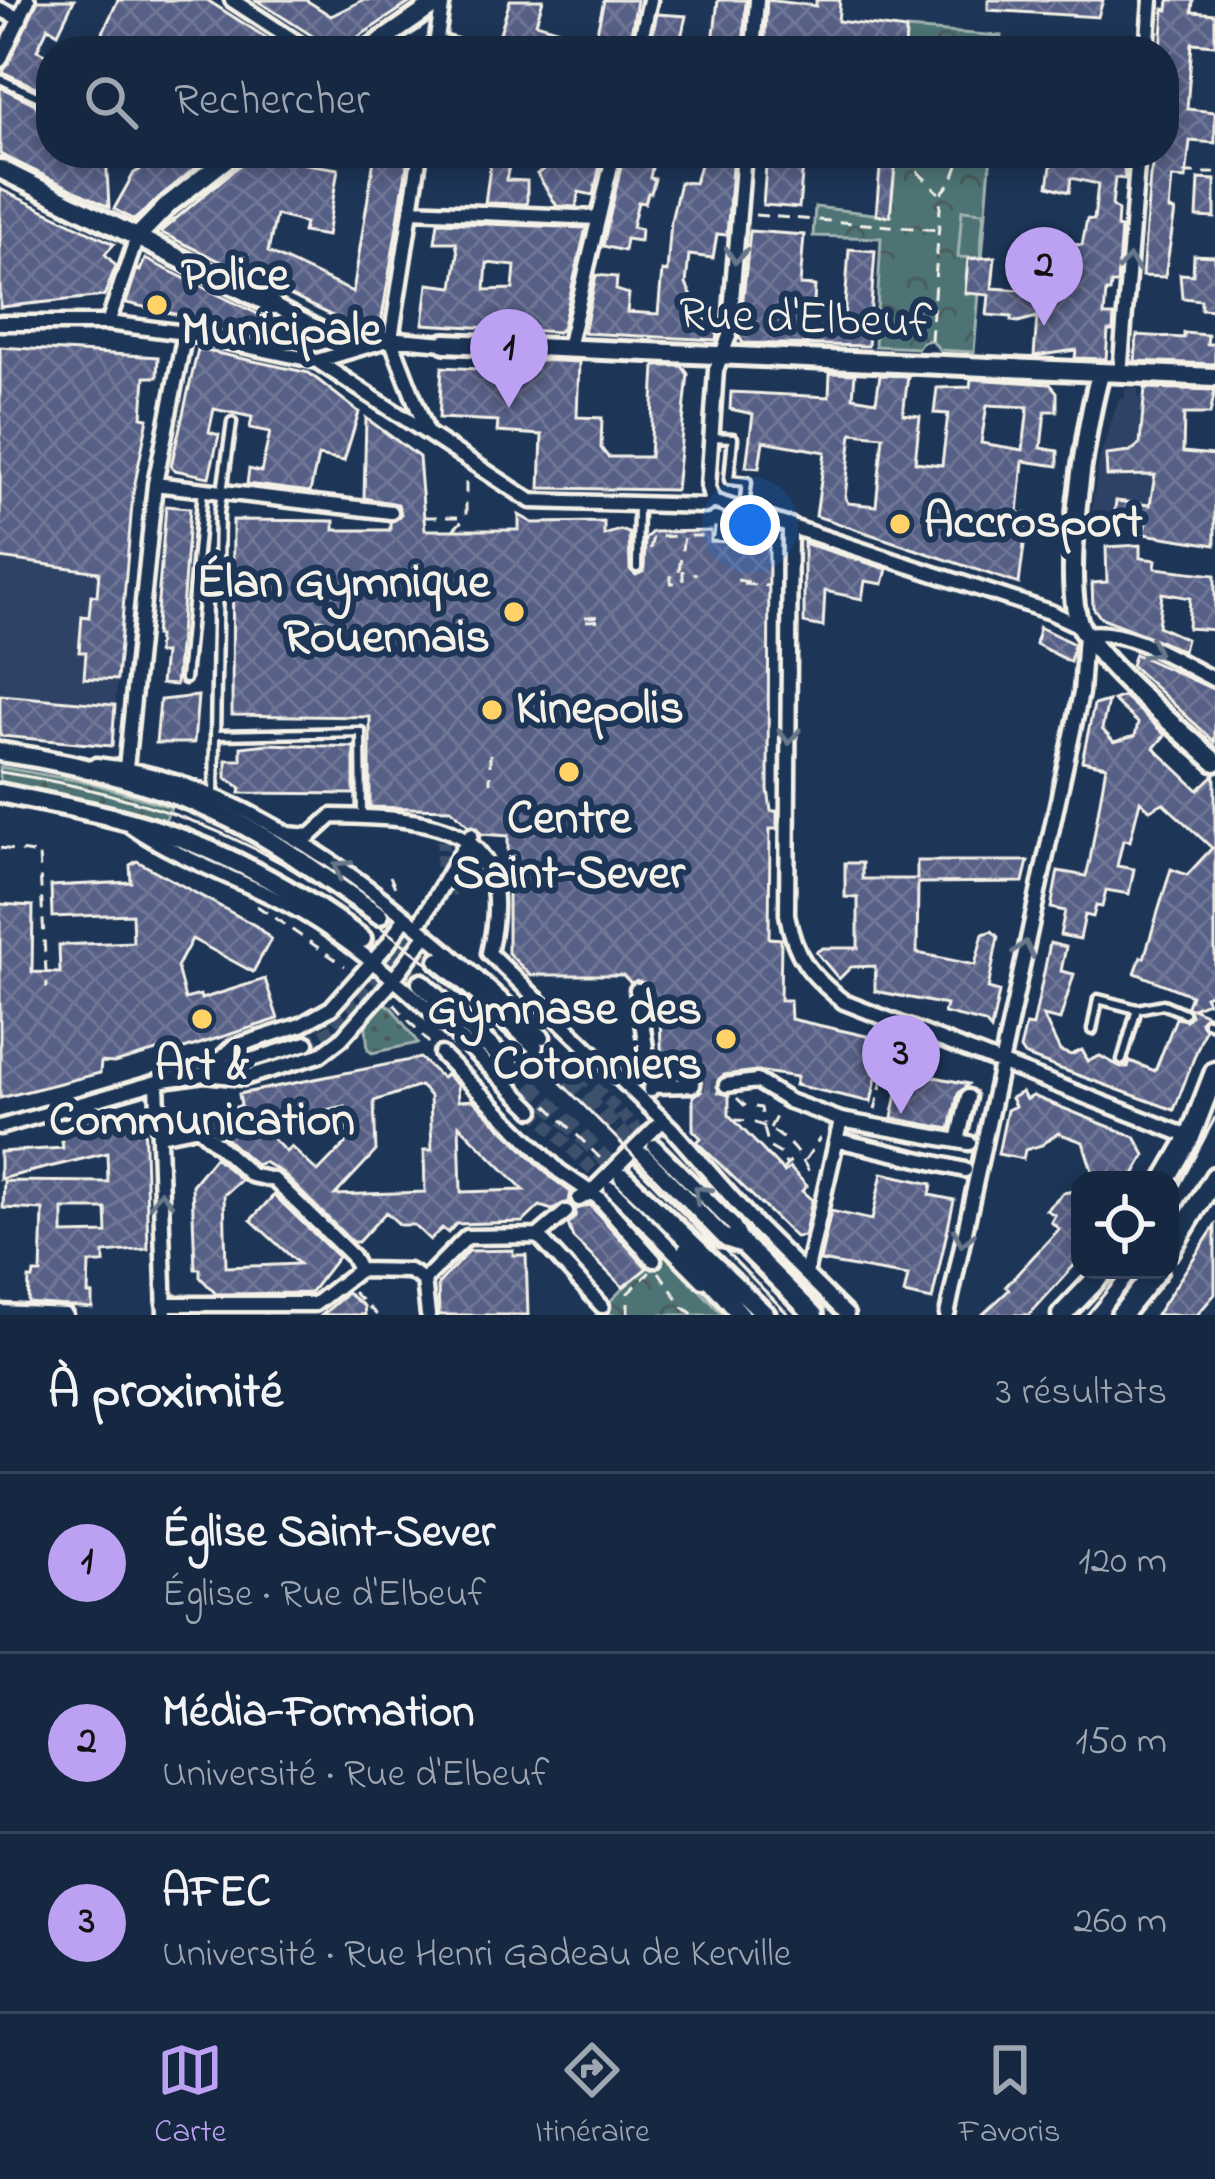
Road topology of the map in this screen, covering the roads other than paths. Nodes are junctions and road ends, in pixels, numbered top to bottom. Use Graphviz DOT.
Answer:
graph roads {
  1 [pos="28,0"];
  2 [pos="232,0"];
  3 [pos="442,0"];
  4 [pos="650,0"];
  5 [pos="757,0"];
  6 [pos="1150,0"];
  7 [pos="0,9"];
  8 [pos="20,19"];
  9 [pos="287,36"];
  10 [pos="389,36"];
  11 [pos="437,36"];
  12 [pos="642,36"];
  13 [pos="754,36"];
  14 [pos="1148,36"];
  15 [pos="0,59"];
  16 [pos="0,79"];
  17 [pos="36,96"];
  18 [pos="215,168"];
  19 [pos="418,168"];
  20 [pos="610,168"];
  21 [pos="743,168"];
  22 [pos="1137,168"];
  23 [pos="0,169"];
  24 [pos="411,210"];
  25 [pos="598,218"];
  26 [pos="137,237"];
  27 [pos="273,305"];
  28 [pos="108,322"];
  29 [pos="0,323"];
  30 [pos="185,333"];
  31 [pos="392,339"];
  32 [pos="445,343"];
  33 [pos="568,348"];
  34 [pos="719,356"];
  35 [pos="317,361"];
  36 [pos="1120,374"];
  37 [pos="1100,375"];
  38 [pos="1215,377"];
  39 [pos="232,422"];
  40 [pos="425,428"];
  41 [pos="712,437"];
  42 [pos="155,484"];
  43 [pos="202,490"];
  44 [pos="220,493"];
  45 [pos="716,503"];
  46 [pos="638,504"];
  47 [pos="743,511"];
  48 [pos="391,512"];
  49 [pos="790,525"];
  50 [pos="637,568"];
  51 [pos="1083,630"];
  52 [pos="185,679"];
  53 [pos="1215,680"];
  54 [pos="217,735"];
  55 [pos="0,752"];
  56 [pos="58,760"];
  57 [pos="1215,762"];
  58 [pos="126,768"];
  59 [pos="0,793"];
  60 [pos="213,798"];
  61 [pos="362,818"];
  62 [pos="122,820"];
  63 [pos="287,834"];
  64 [pos="470,837"];
  65 [pos="379,915"];
  66 [pos="405,918"];
  67 [pos="422,918"];
  68 [pos="426,935"];
  69 [pos="362,939"];
  70 [pos="371,962"];
  71 [pos="439,962"];
  72 [pos="393,979"];
  73 [pos="421,983"];
  74 [pos="637,989"];
  75 [pos="1138,1010"];
  76 [pos="1184,1012"];
  77 [pos="1092,1030"];
  78 [pos="539,1041"];
  79 [pos="307,1043"];
  80 [pos="441,1054"];
  81 [pos="1122,1060"];
  82 [pos="999,1064"];
  83 [pos="513,1068"];
  84 [pos="1215,1072"];
  85 [pos="204,1074"];
  86 [pos="158,1082"];
  87 [pos="693,1085"];
  88 [pos="729,1085"];
  89 [pos="652,1086"];
  90 [pos="971,1097"];
  91 [pos="644,1102"];
  92 [pos="540,1108"];
  93 [pos="838,1119"];
  94 [pos="662,1120"];
  95 [pos="0,1127"];
  96 [pos="159,1136"];
  97 [pos="1190,1137"];
  98 [pos="837,1140"];
  99 [pos="649,1151"];
  100 [pos="964,1170"];
  101 [pos="1170,1171"];
  102 [pos="1215,1177"];
  103 [pos="616,1178"];
  104 [pos="585,1195"];
  105 [pos="653,1208"];
  106 [pos="566,1212"];
  107 [pos="538,1235"];
  108 [pos="1179,1235"];
  109 [pos="654,1260"];
  110 [pos="359,1270"];
  111 [pos="806,1274"];
  112 [pos="1096,1279"];
  113 [pos="1150,1279"];
  114 [pos="424,1280"];
  115 [pos="718,1292"];
  116 [pos="602,1306"];
  117 [pos="165,1310"];
  118 [pos="0,1312"];
  119 [pos="65,1315"];
  120 [pos="428,1315"];
  121 [pos="741,1315"];
  122 [pos="766,1315"];
  123 [pos="814,1315"];
  124 [pos="847,1315"];
  125 [pos="947,1315"];
  126 [pos="1062,1315"];
  127 [pos="1121,1315"];
  1 -- 8 [label="street"];
  2 -- 9 [label="street"];
  3 -- 10 [label="street"];
  3 -- 11 [label="street"];
  4 -- 12 [label="street"];
  5 -- 13 [label="street"];
  6 -- 14 [label="street"];
  7 -- 8 [label="street"];
  8 -- 15 [label="street"];
  16 -- 17 [label="lane"];
  18 -- 26 [label="street"];
  19 -- 24 [label="street"];
  20 -- 25 [label="street"];
  21 -- 34 [label="street, one-way"];
  36 -- 22 [label="street, one-way"];
  23 -- 26 [label="street"];
  24 -- 25 [label="street"];
  24 -- 31 [label="street"];
  25 -- 33 [label="street"];
  26 -- 27 [label="street"];
  26 -- 28 [label="street"];
  27 -- 31 [label="street, Rue d'Elbeuf"];
  28 -- 29 [label="street"];
  28 -- 30 [label="street"];
  30 -- 35 [label="street"];
  30 -- 42 [label="street"];
  31 -- 32 [label="street, Rue d'Elbeuf"];
  31 -- 35 [label="street"];
  31 -- 40 [label="street"];
  32 -- 33 [label="street, Rue d'Elbeuf"];
  33 -- 34 [label="street, Rue d'Elbeuf"];
  34 -- 37 [label="street, Rue d'Elbeuf"];
  34 -- 41 [label="street"];
  35 -- 40 [label="street"];
  36 -- 37 [label="street, Rue d'Elbeuf"];
  36 -- 38 [label="street, Rue d'Elbeuf"];
  37 -- 51 [label="street"];
  39 -- 44 [label="lane"];
  40 -- 46 [label="street"];
  41 -- 45 [label="street"];
  41 -- 47 [label="lane"];
  42 -- 43 [label="street"];
  42 -- 58 [label="street"];
  43 -- 44 [label="street"];
  43 -- 52 [label="lane"];
  44 -- 48 [label="street"];
  44 -- 54 [label="lane"];
  45 -- 46 [label="street"];
  45 -- 47 [label="street"];
  46 -- 50 [label="lane"];
  47 -- 49 [label="street"];
  49 -- 51 [label="street"];
  49 -- 82 [label="street, one-way"];
  51 -- 53 [label="street, one-way"];
  51 -- 57 [label="street"];
  82 -- 51 [label="street, one-way"];
  54 -- 60 [label="lane"];
  54 -- 61 [label="lane"];
  55 -- 56 [label="street"];
  56 -- 58 [label="street"];
  56 -- 65 [label="street"];
  58 -- 60 [label="street"];
  59 -- 62 [label="street"];
  60 -- 63 [label="street"];
  61 -- 63 [label="street"];
  61 -- 64 [label="street"];
  62 -- 69 [label="street"];
  62 -- 70 [label="street"];
  66 -- 63 [label="street, one-way"];
  64 -- 67 [label="street"];
  64 -- 91 [label="street"];
  66 -- 68 [label="street"];
  66 -- 70 [label="street"];
  68 -- 72 [label="street"];
  68 -- 78 [label="street"];
  70 -- 72 [label="street"];
  70 -- 85 [label="street"];
  71 -- 78 [label="street"];
  72 -- 85 [label="street"];
  72 -- 92 [label="street"];
  73 -- 83 [label="street"];
  74 -- 89 [label="street"];
  75 -- 76 [label="lane"];
  75 -- 77 [label="lane"];
  75 -- 81 [label="lane"];
  79 -- 85 [label="street"];
  80 -- 104 [label="street"];
  82 -- 97 [label="street"];
  82 -- 125 [label="street, one-way"];
  84 -- 97 [label="main road"];
  85 -- 86 [label="street"];
  86 -- 95 [label="street"];
  86 -- 96 [label="street"];
  87 -- 89 [label="street"];
  88 -- 93 [label="street"];
  89 -- 91 [label="street"];
  90 -- 93 [label="street"];
  91 -- 94 [label="street"];
  93 -- 98 [label="street"];
  94 -- 103 [label="street"];
  94 -- 111 [label="street"];
  96 -- 110 [label="street"];
  117 -- 96 [label="street, one-way"];
  97 -- 101 [label="main road"];
  98 -- 100 [label="street"];
  98 -- 111 [label="street"];
  123 -- 99 [label="street, one-way"];
  102 -- 108 [label="main road"];
  103 -- 104 [label="street"];
  103 -- 105 [label="street"];
  103 -- 115 [label="street"];
  104 -- 109 [label="street"];
  105 -- 115 [label="street"];
  105 -- 122 [label="street"];
  106 -- 107 [label="street"];
  107 -- 114 [label="street"];
  107 -- 116 [label="street"];
  110 -- 114 [label="street"];
  110 -- 117 [label="street"];
  111 -- 124 [label="street"];
  112 -- 126 [label="main road"];
  113 -- 127 [label="main road"];
  114 -- 120 [label="street"];
  115 -- 121 [label="street"];
  118 -- 119 [label="street"];
}
